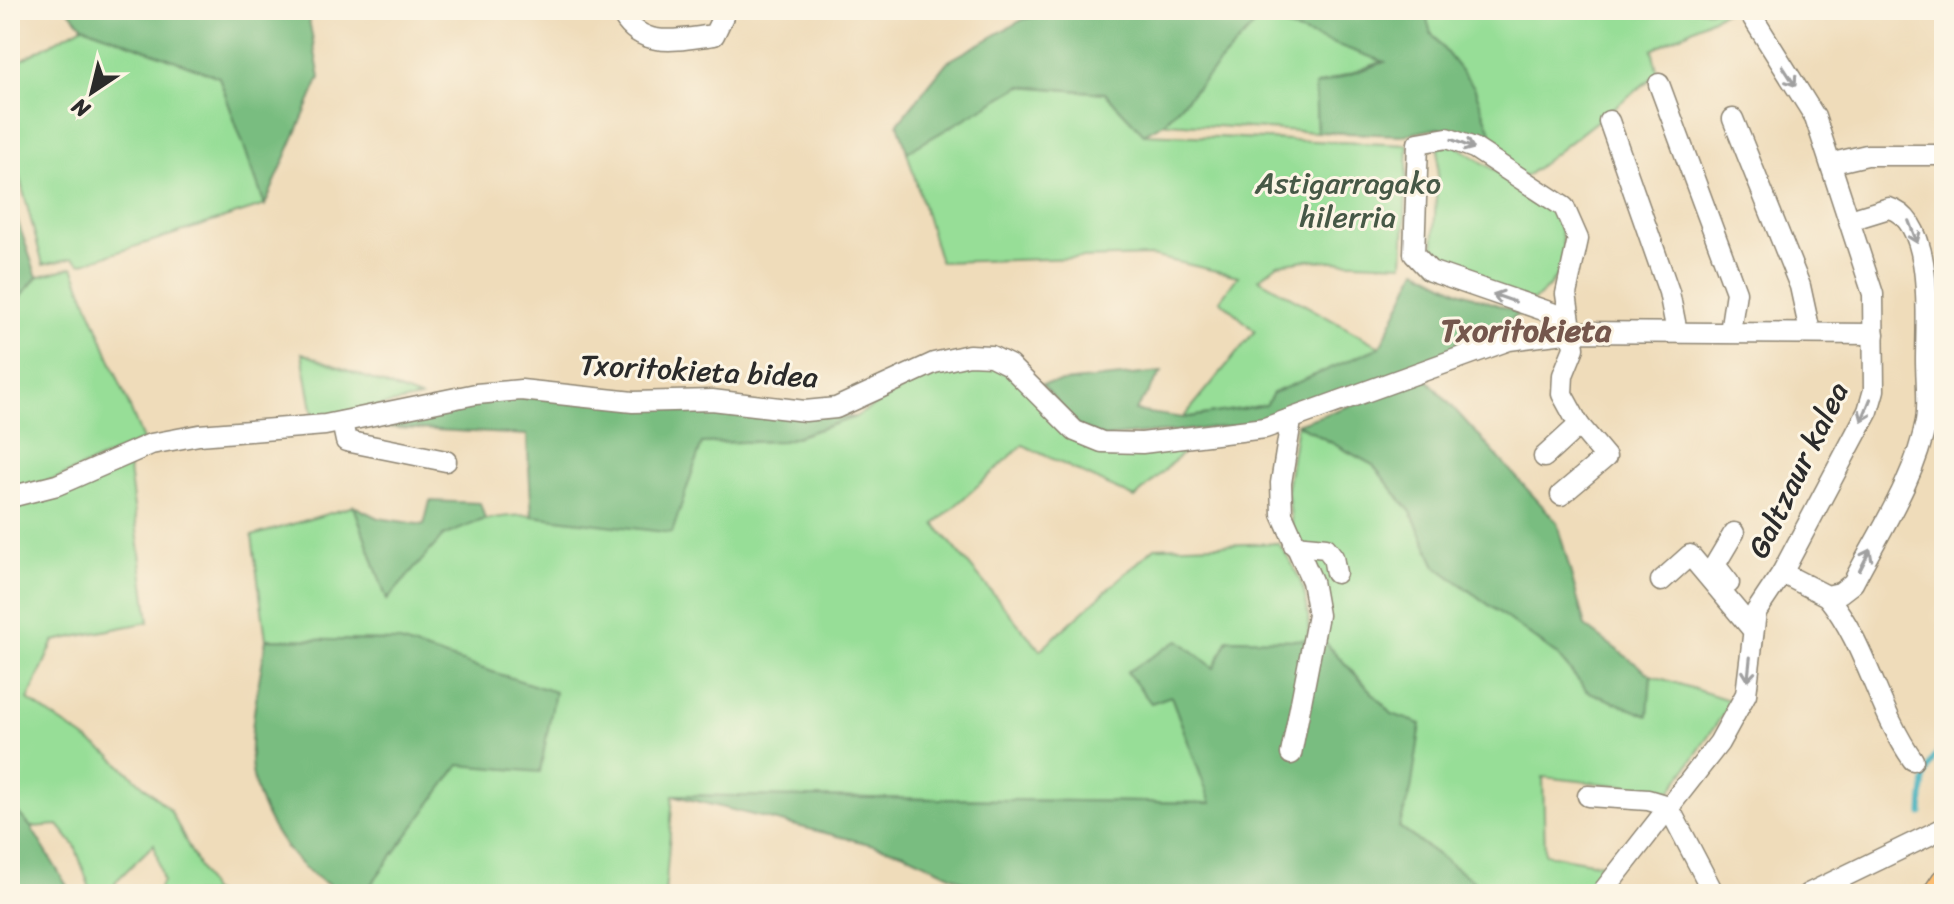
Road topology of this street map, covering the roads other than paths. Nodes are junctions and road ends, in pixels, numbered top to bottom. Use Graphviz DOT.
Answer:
graph roads {
  1 [pos="624,10"];
  2 [pos="726,10"];
  3 [pos="1748,10"];
  4 [pos="1659,84"];
  5 [pos="1733,119"];
  6 [pos="1609,121"];
  7 [pos="1944,155"];
  8 [pos="1833,163"];
  9 [pos="1850,220"];
  10 [pos="1573,332"];
  11 [pos="1677,332"];
  12 [pos="1730,332"];
  13 [pos="1810,332"];
  14 [pos="1874,334"];
  15 [pos="1935,420"];
  16 [pos="1291,421"];
  17 [pos="342,422"];
  18 [pos="1579,425"];
  19 [pos="1544,457"];
  20 [pos="446,461"];
  21 [pos="1561,495"];
  22 [pos="10,497"];
  23 [pos="1734,533"];
  24 [pos="1294,545"];
  25 [pos="1336,573"];
  26 [pos="1782,573"];
  27 [pos="1661,581"];
  28 [pos="1827,596"];
  29 [pos="1754,621"];
  30 [pos="1291,754"];
  31 [pos="1913,760"];
  32 [pos="1588,796"];
  33 [pos="1668,806"];
  34 [pos="1939,833"];
  35 [pos="1944,882"];
  36 [pos="1601,894"];
  37 [pos="1714,894"];
  38 [pos="1808,894"];
  39 [pos="1936,894"];
  1 -- 2 [label="street"];
  3 -- 8 [label="street, Galtzaur kalea, one-way"];
  4 -- 12 [label="street"];
  5 -- 13 [label="street"];
  6 -- 11 [label="street"];
  7 -- 8 [label="street"];
  8 -- 9 [label="street, Galtzaur kalea"];
  9 -- 14 [label="street, Galtzaur kalea"];
  9 -- 15 [label="street, one-way"];
  10 -- 10 [label="street, one-way"];
  10 -- 11 [label="street, Txoritokieta bidea"];
  10 -- 16 [label="street, Txoritokieta bidea"];
  10 -- 18 [label="street"];
  11 -- 12 [label="street, Txoritokieta bidea"];
  12 -- 13 [label="street, Txoritokieta bidea"];
  13 -- 14 [label="street, Txoritokieta bidea"];
  14 -- 26 [label="street, Galtzaur kalea, one-way"];
  28 -- 15 [label="street, one-way"];
  16 -- 17 [label="street, Txoritokieta bidea"];
  16 -- 24 [label="street"];
  17 -- 20 [label="street"];
  17 -- 22 [label="street, Txoritokieta bidea"];
  18 -- 19 [label="street"];
  18 -- 21 [label="street"];
  23 -- 29 [label="street"];
  24 -- 25 [label="street"];
  24 -- 30 [label="street"];
  26 -- 28 [label="street"];
  26 -- 29 [label="street, Galtzaur kalea"];
  27 -- 29 [label="street"];
  28 -- 31 [label="street"];
  29 -- 33 [label="street, Galtzaur kalea, one-way"];
  32 -- 33 [label="street"];
  33 -- 36 [label="street, Galtzaur kalea"];
  33 -- 37 [label="street"];
  34 -- 38 [label="street"];
  35 -- 39 [label="main road"];
}
